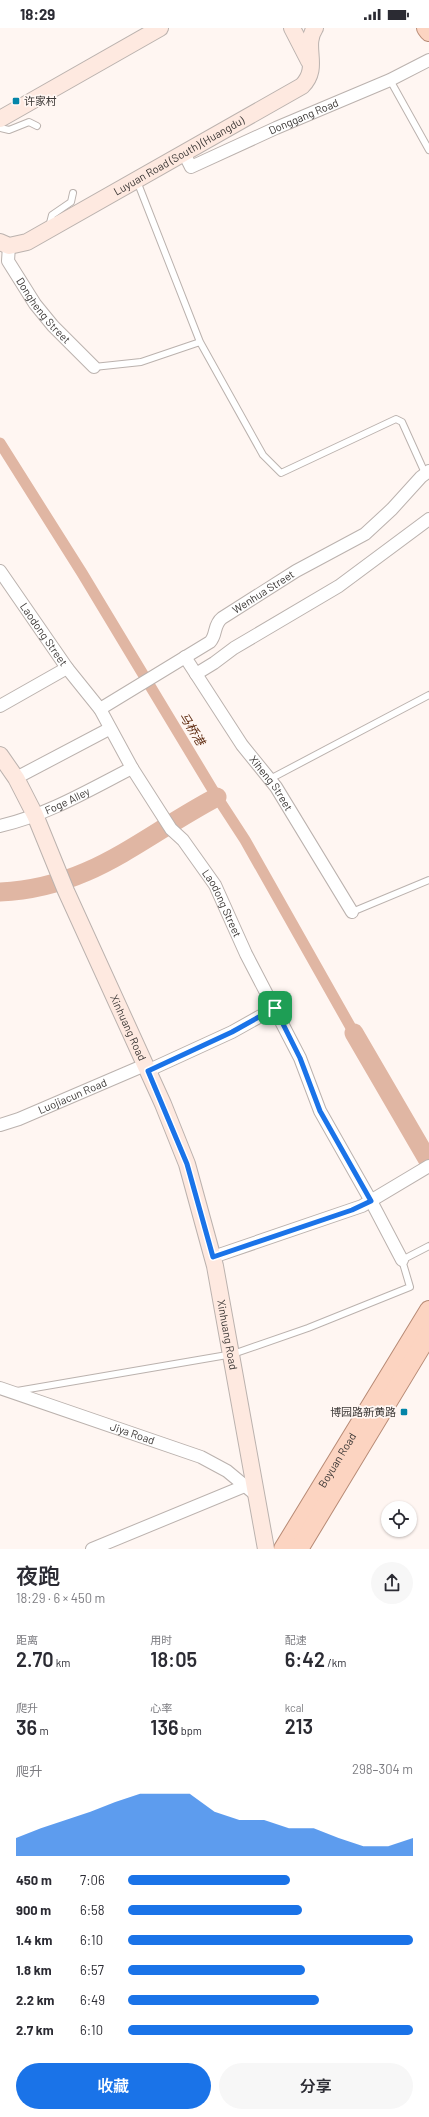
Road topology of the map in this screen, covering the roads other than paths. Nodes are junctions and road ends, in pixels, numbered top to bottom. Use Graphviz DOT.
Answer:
graph roads {
  1 [pos="160,28"];
  2 [pos="292,28"];
  3 [pos="315,28"];
  4 [pos="426,28"];
  5 [pos="429,32"];
  6 [pos="429,60"];
  7 [pos="312,66"];
  8 [pos="390,80"];
  9 [pos="0,119"];
  10 [pos="37,126"];
  11 [pos="0,128"];
  12 [pos="429,150"];
  13 [pos="184,153"];
  14 [pos="137,180"];
  15 [pos="73,193"];
  16 [pos="49,230"];
  17 [pos="4,251"];
  18 [pos="200,342"];
  19 [pos="94,367"];
  20 [pos="427,472"];
  21 [pos="429,519"];
  22 [pos="2,578"];
  23 [pos="185,657"];
  24 [pos="67,668"];
  25 [pos="196,674"];
  26 [pos="429,695"];
  27 [pos="0,706"];
  28 [pos="100,709"];
  29 [pos="109,729"];
  30 [pos="0,755"];
  31 [pos="132,768"];
  32 [pos="16,778"];
  33 [pos="270,779"];
  34 [pos="35,815"];
  35 [pos="0,826"];
  36 [pos="429,880"];
  37 [pos="352,912"];
  38 [pos="275,1008"];
  39 [pos="146,1068"];
  40 [pos="0,1125"];
  41 [pos="429,1166"];
  42 [pos="371,1201"];
  43 [pos="429,1246"];
  44 [pos="213,1257"];
  45 [pos="402,1260"];
  46 [pos="429,1310"];
  47 [pos="429,1334"];
  48 [pos="233,1354"];
  49 [pos="0,1388"];
  50 [pos="13,1392"];
  51 [pos="0,1394"];
  52 [pos="252,1488"];
  53 [pos="92,1549"];
  54 [pos="266,1549"];
  55 [pos="283,1549"];
  56 [pos="299,1549"];
  1 -- 9 [label="street"];
  2 -- 7 [label="street"];
  3 -- 7 [label="street, Luyuan Road (South) (Huangdu)"];
  4 -- 5 [label="main road"];
  6 -- 8 [label="street, Donggang Road"];
  7 -- 13 [label="street, Luyuan Road (South) (Huangdu)"];
  8 -- 12 [label="lane"];
  8 -- 13 [label="street, Donggang Road"];
  10 -- 11 [label="lane"];
  13 -- 14 [label="street, Luyuan Road (South) (Huangdu)"];
  14 -- 16 [label="street, Luyuan Road (South) (Huangdu)"];
  14 -- 18 [label="lane"];
  15 -- 16 [label="lane"];
  16 -- 17 [label="street, Luyuan Road (South) (Huangdu)"];
  17 -- 19 [label="street, Dongheng Street"];
  18 -- 19 [label="lane"];
  18 -- 20 [label="lane"];
  20 -- 23 [label="street, Wenhua Street"];
  21 -- 25 [label="street"];
  22 -- 24 [label="street, Laodong Street"];
  23 -- 25 [label="street, Xiheng Street"];
  23 -- 28 [label="street, Wenhua Street"];
  24 -- 27 [label="street"];
  24 -- 28 [label="street, Laodong Street"];
  25 -- 33 [label="street, Xiheng Street"];
  26 -- 33 [label="lane"];
  28 -- 29 [label="street, Laodong Street"];
  29 -- 31 [label="street, Laodong Street"];
  29 -- 32 [label="street"];
  30 -- 32 [label="street, Xinhuang Road"];
  31 -- 34 [label="street, Foge Alley"];
  31 -- 38 [label="street, Laodong Street"];
  32 -- 34 [label="street, Xinhuang Road"];
  33 -- 37 [label="street, Xiheng Street"];
  34 -- 35 [label="street, Foge Alley"];
  34 -- 39 [label="street, Xinhuang Road"];
  36 -- 37 [label="lane"];
  38 -- 39 [label="street, Luojiacun Road"];
  38 -- 42 [label="street, Laodong Street"];
  39 -- 40 [label="street, Luojiacun Road"];
  39 -- 44 [label="street, Xinhuang Road"];
  41 -- 42 [label="street"];
  42 -- 44 [label="street"];
  42 -- 45 [label="street, Laodong Street"];
  43 -- 45 [label="lane"];
  44 -- 48 [label="street, Xinhuang Road"];
  45 -- 48 [label="lane"];
  46 -- 55 [label="main road, Boyuan Road"];
  47 -- 56 [label="main road, Boyuan Road"];
  48 -- 50 [label="lane"];
  48 -- 52 [label="street, Xinhuang Road"];
  49 -- 50 [label="street, Jiya Road"];
  50 -- 51 [label="lane"];
  50 -- 52 [label="street, Jiya Road"];
  52 -- 53 [label="street"];
  52 -- 54 [label="street, Xinhuang Road"];
}
